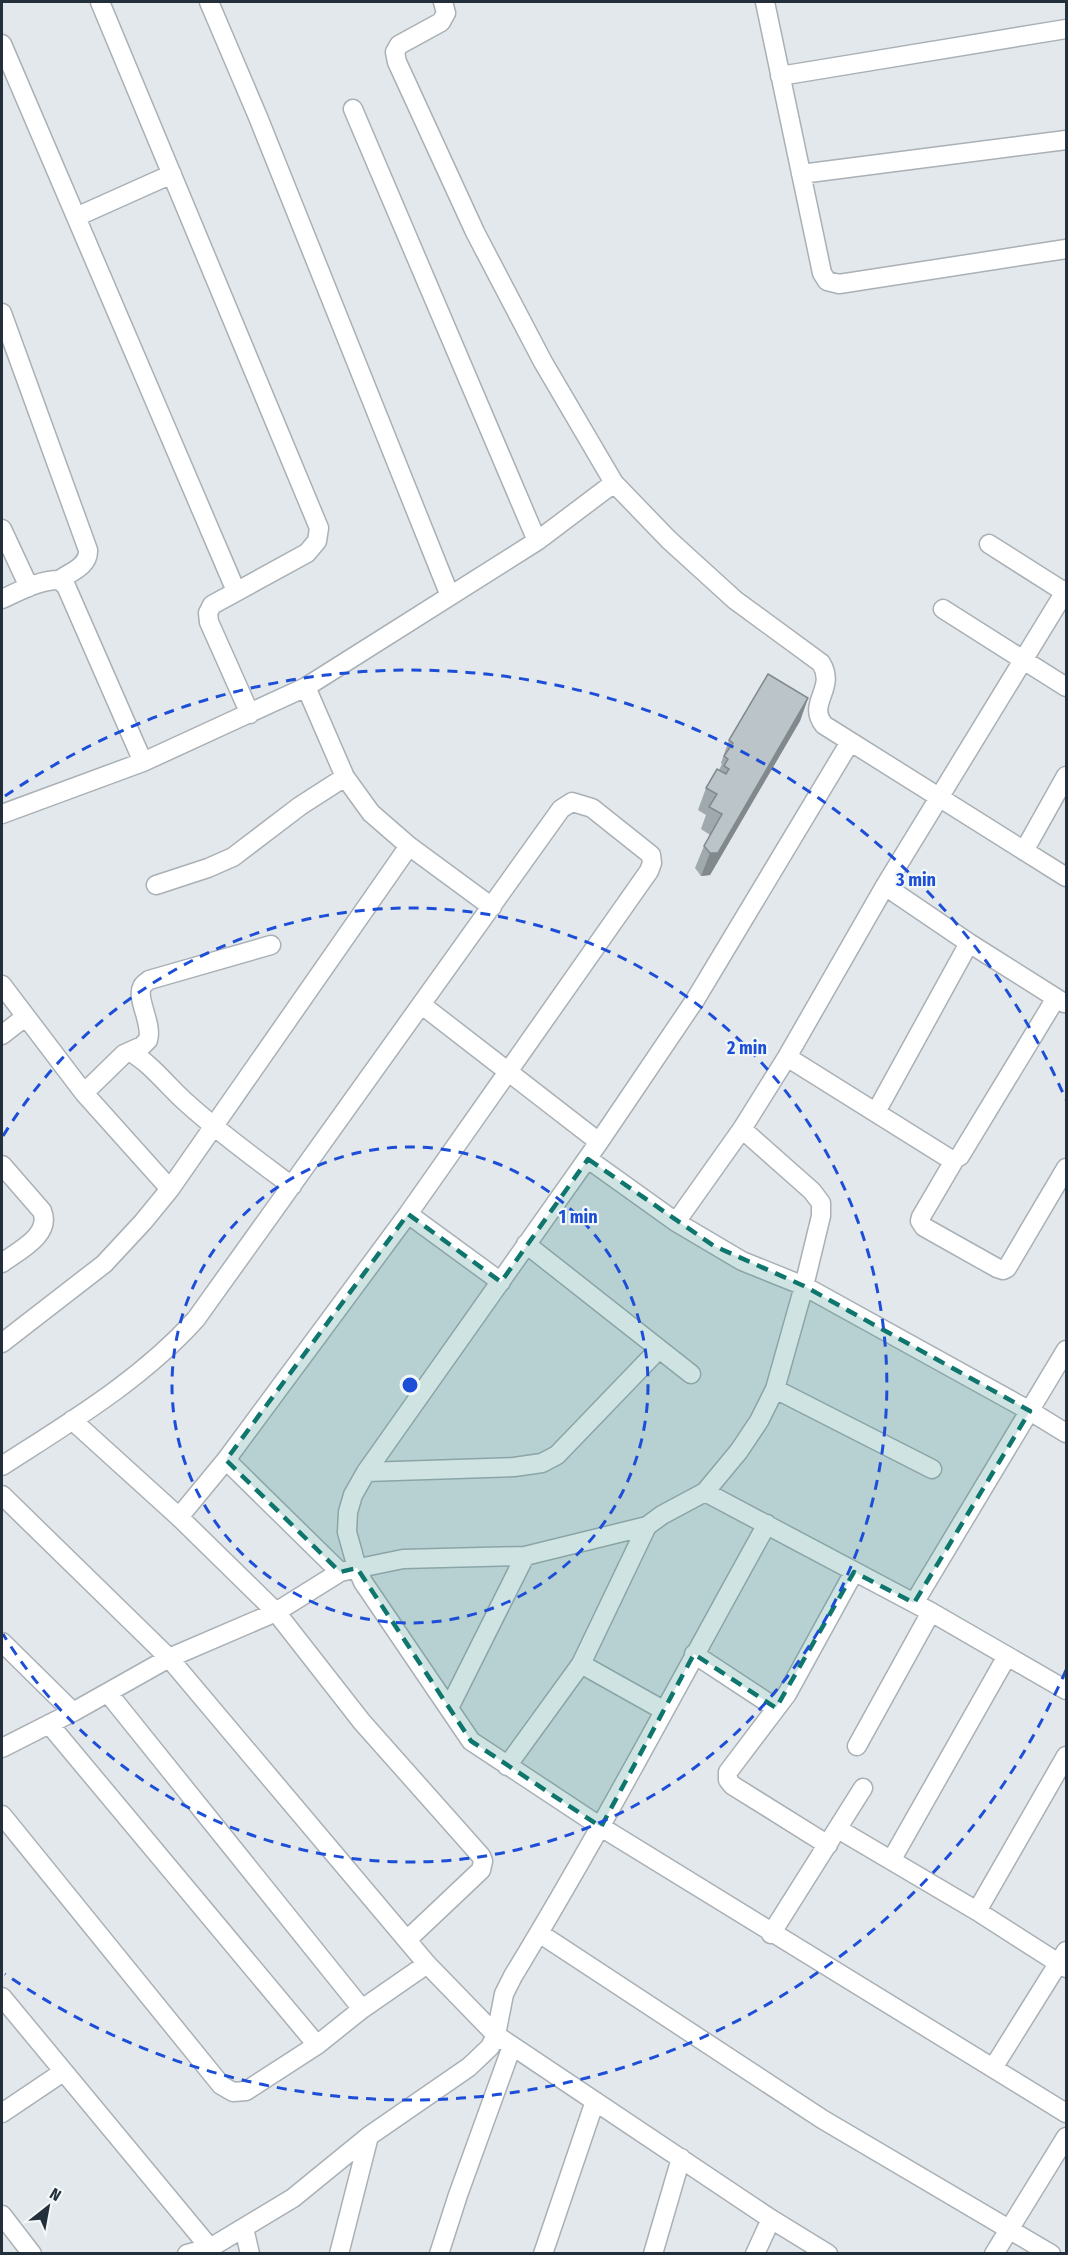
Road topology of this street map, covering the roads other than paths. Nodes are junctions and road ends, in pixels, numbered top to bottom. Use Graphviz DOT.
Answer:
graph roads {
  1 [pos="100,2"];
  2 [pos="209,2"];
  3 [pos="443,2"];
  4 [pos="765,2"];
  5 [pos="1066,29"];
  6 [pos="2,44"];
  7 [pos="780,76"];
  8 [pos="353,109"];
  9 [pos="1066,140"];
  10 [pos="172,174"];
  11 [pos="801,174"];
  12 [pos="76,217"];
  13 [pos="1066,249"];
  14 [pos="2,313"];
  15 [pos="614,483"];
  16 [pos="2,529"];
  17 [pos="537,541"];
  18 [pos="989,544"];
  19 [pos="59,580"];
  20 [pos="28,587"];
  21 [pos="236,591"];
  22 [pos="1066,591"];
  23 [pos="450,596"];
  24 [pos="2,599"];
  25 [pos="943,609"];
  26 [pos="1023,660"];
  27 [pos="306,687"];
  28 [pos="1066,687"];
  29 [pos="250,714"];
  30 [pos="850,742"];
  31 [pos="143,762"];
  32 [pos="1066,776"];
  33 [pos="345,777"];
  34 [pos="939,798"];
  35 [pos="2,814"];
  36 [pos="409,846"];
  37 [pos="1024,851"];
  38 [pos="1066,877"];
  39 [pos="156,885"];
  40 [pos="885,886"];
  41 [pos="492,907"];
  42 [pos="969,943"];
  43 [pos="271,945"];
  44 [pos="2,985"];
  45 [pos="1061,1001"];
  46 [pos="422,1005"];
  47 [pos="25,1017"];
  48 [pos="2,1035"];
  49 [pos="130,1052"];
  50 [pos="787,1057"];
  51 [pos="507,1072"];
  52 [pos="84,1093"];
  53 [pos="876,1112"];
  54 [pos="213,1127"];
  55 [pos="742,1129"];
  56 [pos="599,1142"];
  57 [pos="588,1159"];
  58 [pos="955,1160"];
  59 [pos="1066,1168"];
  60 [pos="5,1174"];
  61 [pos="292,1186"];
  62 [pos="170,1189"];
  63 [pos="408,1214"];
  64 [pos="676,1222"];
  65 [pos="526,1244"];
  66 [pos="2,1263"];
  67 [pos="501,1282"];
  68 [pos="804,1286"];
  69 [pos="2,1343"];
  70 [pos="659,1349"];
  71 [pos="1066,1350"];
  72 [pos="691,1374"];
  73 [pos="775,1389"];
  74 [pos="1030,1411"];
  75 [pos="72,1420"];
  76 [pos="1066,1433"];
  77 [pos="226,1460"];
  78 [pos="2,1467"];
  79 [pos="932,1469"];
  80 [pos="366,1472"];
  81 [pos="705,1492"];
  82 [pos="2,1495"];
  83 [pos="179,1517"];
  84 [pos="767,1524"];
  85 [pos="646,1526"];
  86 [pos="525,1556"];
  87 [pos="349,1570"];
  88 [pos="854,1572"];
  89 [pos="914,1603"];
  90 [pos="276,1612"];
  91 [pos="931,1612"];
  92 [pos="2,1642"];
  93 [pos="694,1654"];
  94 [pos="1007,1656"];
  95 [pos="169,1658"];
  96 [pos="581,1664"];
  97 [pos="1064,1682"];
  98 [pos="108,1693"];
  99 [pos="449,1708"];
  100 [pos="776,1708"];
  101 [pos="663,1710"];
  102 [pos="73,1712"];
  103 [pos="49,1724"];
  104 [pos="857,1746"];
  105 [pos="2,1748"];
  106 [pos="1066,1756"];
  107 [pos="507,1766"];
  108 [pos="863,1788"];
  109 [pos="2,1815"];
  110 [pos="601,1827"];
  111 [pos="838,1829"];
  112 [pos="828,1845"];
  113 [pos="891,1859"];
  114 [pos="976,1911"];
  115 [pos="539,1933"];
  116 [pos="771,1934"];
  117 [pos="407,1940"];
  118 [pos="1064,1961"];
  119 [pos="427,1964"];
  120 [pos="2,1997"];
  121 [pos="362,2009"];
  122 [pos="496,2035"];
  123 [pos="317,2045"];
  124 [pos="512,2046"];
  125 [pos="993,2068"];
  126 [pos="63,2072"];
  127 [pos="595,2101"];
  128 [pos="2,2113"];
  129 [pos="1066,2113"];
  130 [pos="369,2136"];
  131 [pos="1066,2137"];
  132 [pos="681,2158"];
  133 [pos="2,2215"];
  134 [pos="771,2219"];
  135 [pos="244,2228"];
  136 [pos="1009,2229"];
  137 [pos="210,2248"];
  138 [pos="33,2253"];
  139 [pos="188,2253"];
  140 [pos="250,2253"];
  141 [pos="339,2253"];
  142 [pos="439,2253"];
  143 [pos="543,2253"];
  144 [pos="653,2253"];
  145 [pos="755,2253"];
  146 [pos="828,2253"];
  147 [pos="994,2253"];
  148 [pos="1051,2253"];
  1 -- 10 [label="street"];
  2 -- 23 [label="street"];
  3 -- 15 [label="street"];
  4 -- 7 [label="street"];
  5 -- 7 [label="street"];
  6 -- 12 [label="street"];
  7 -- 11 [label="street"];
  8 -- 17 [label="street"];
  9 -- 11 [label="street"];
  10 -- 12 [label="street"];
  10 -- 21 [label="street"];
  11 -- 13 [label="street"];
  12 -- 21 [label="street"];
  14 -- 19 [label="street"];
  15 -- 17 [label="street"];
  15 -- 30 [label="street"];
  16 -- 20 [label="street"];
  17 -- 23 [label="street"];
  18 -- 22 [label="street"];
  19 -- 20 [label="street"];
  19 -- 31 [label="street"];
  20 -- 24 [label="street"];
  21 -- 29 [label="street"];
  22 -- 26 [label="street"];
  23 -- 27 [label="street"];
  25 -- 26 [label="street"];
  26 -- 28 [label="street"];
  26 -- 34 [label="street"];
  27 -- 29 [label="street"];
  27 -- 33 [label="street"];
  29 -- 31 [label="street"];
  30 -- 34 [label="street"];
  30 -- 56 [label="street"];
  31 -- 35 [label="street"];
  32 -- 37 [label="street"];
  33 -- 36 [label="street"];
  33 -- 39 [label="street"];
  34 -- 37 [label="street"];
  34 -- 40 [label="street"];
  36 -- 41 [label="street"];
  36 -- 54 [label="street"];
  37 -- 38 [label="street"];
  40 -- 42 [label="street"];
  40 -- 50 [label="street"];
  41 -- 46 [label="street"];
  41 -- 51 [label="street"];
  42 -- 45 [label="street"];
  42 -- 53 [label="street"];
  43 -- 49 [label="street"];
  44 -- 47 [label="street"];
  45 -- 58 [label="street"];
  46 -- 51 [label="street"];
  46 -- 61 [label="street"];
  47 -- 48 [label="street"];
  47 -- 52 [label="street"];
  49 -- 52 [label="street"];
  49 -- 54 [label="street"];
  50 -- 53 [label="street"];
  50 -- 55 [label="street"];
  51 -- 56 [label="street"];
  51 -- 63 [label="street"];
  52 -- 62 [label="street"];
  53 -- 58 [label="street"];
  54 -- 61 [label="street"];
  54 -- 62 [label="street"];
  55 -- 64 [label="street"];
  55 -- 68 [label="street"];
  56 -- 57 [label="street"];
  57 -- 64 [label="street"];
  57 -- 65 [label="street"];
  58 -- 59 [label="street"];
  60 -- 66 [label="street"];
  61 -- 75 [label="street"];
  62 -- 69 [label="street"];
  63 -- 67 [label="street"];
  63 -- 77 [label="street"];
  64 -- 68 [label="street"];
  65 -- 67 [label="street"];
  65 -- 70 [label="street"];
  67 -- 80 [label="street"];
  68 -- 73 [label="street"];
  68 -- 74 [label="street"];
  70 -- 72 [label="street"];
  70 -- 80 [label="street"];
  71 -- 74 [label="street"];
  73 -- 79 [label="street"];
  73 -- 81 [label="street"];
  74 -- 76 [label="street"];
  74 -- 89 [label="street"];
  75 -- 78 [label="street"];
  75 -- 83 [label="street"];
  77 -- 83 [label="street"];
  77 -- 87 [label="street"];
  80 -- 87 [label="street"];
  81 -- 84 [label="street"];
  81 -- 85 [label="street"];
  82 -- 95 [label="street"];
  83 -- 90 [label="street"];
  84 -- 88 [label="street"];
  84 -- 93 [label="street"];
  85 -- 86 [label="street"];
  85 -- 96 [label="street"];
  86 -- 87 [label="street"];
  86 -- 99 [label="street"];
  87 -- 90 [label="street"];
  87 -- 99 [label="street"];
  88 -- 89 [label="street"];
  88 -- 100 [label="street"];
  89 -- 91 [label="street"];
  90 -- 95 [label="street"];
  90 -- 117 [label="street"];
  91 -- 94 [label="street"];
  91 -- 104 [label="street"];
  92 -- 102 [label="street"];
  93 -- 100 [label="street"];
  93 -- 101 [label="street"];
  94 -- 97 [label="street"];
  94 -- 113 [label="street"];
  95 -- 98 [label="street"];
  95 -- 117 [label="street"];
  96 -- 101 [label="street"];
  96 -- 107 [label="street"];
  98 -- 102 [label="street"];
  98 -- 121 [label="street"];
  99 -- 107 [label="street"];
  100 -- 112 [label="street"];
  101 -- 110 [label="street"];
  102 -- 103 [label="street"];
  103 -- 105 [label="street"];
  103 -- 123 [label="street"];
  106 -- 114 [label="street"];
  107 -- 110 [label="street"];
  108 -- 111 [label="street"];
  109 -- 123 [label="street"];
  110 -- 115 [label="street"];
  110 -- 116 [label="street"];
  111 -- 112 [label="street"];
  111 -- 113 [label="street"];
  112 -- 116 [label="street"];
  113 -- 114 [label="street"];
  114 -- 118 [label="street"];
  115 -- 122 [label="street"];
  115 -- 136 [label="street"];
  116 -- 125 [label="street"];
  117 -- 119 [label="street"];
  118 -- 125 [label="street"];
  119 -- 121 [label="street"];
  119 -- 122 [label="street"];
  120 -- 126 [label="street"];
  121 -- 123 [label="street"];
  122 -- 124 [label="street"];
  122 -- 130 [label="street"];
  124 -- 127 [label="street"];
  124 -- 142 [label="street"];
  125 -- 129 [label="street"];
  126 -- 128 [label="street"];
  126 -- 137 [label="street"];
  127 -- 132 [label="street"];
  127 -- 143 [label="street"];
  130 -- 135 [label="street"];
  130 -- 141 [label="street"];
  131 -- 136 [label="street"];
  132 -- 134 [label="street"];
  132 -- 144 [label="street"];
  133 -- 138 [label="street"];
  134 -- 145 [label="street"];
  134 -- 146 [label="street"];
  135 -- 137 [label="street"];
  135 -- 140 [label="street"];
  136 -- 147 [label="street"];
  136 -- 148 [label="street"];
  137 -- 139 [label="street"];
}
